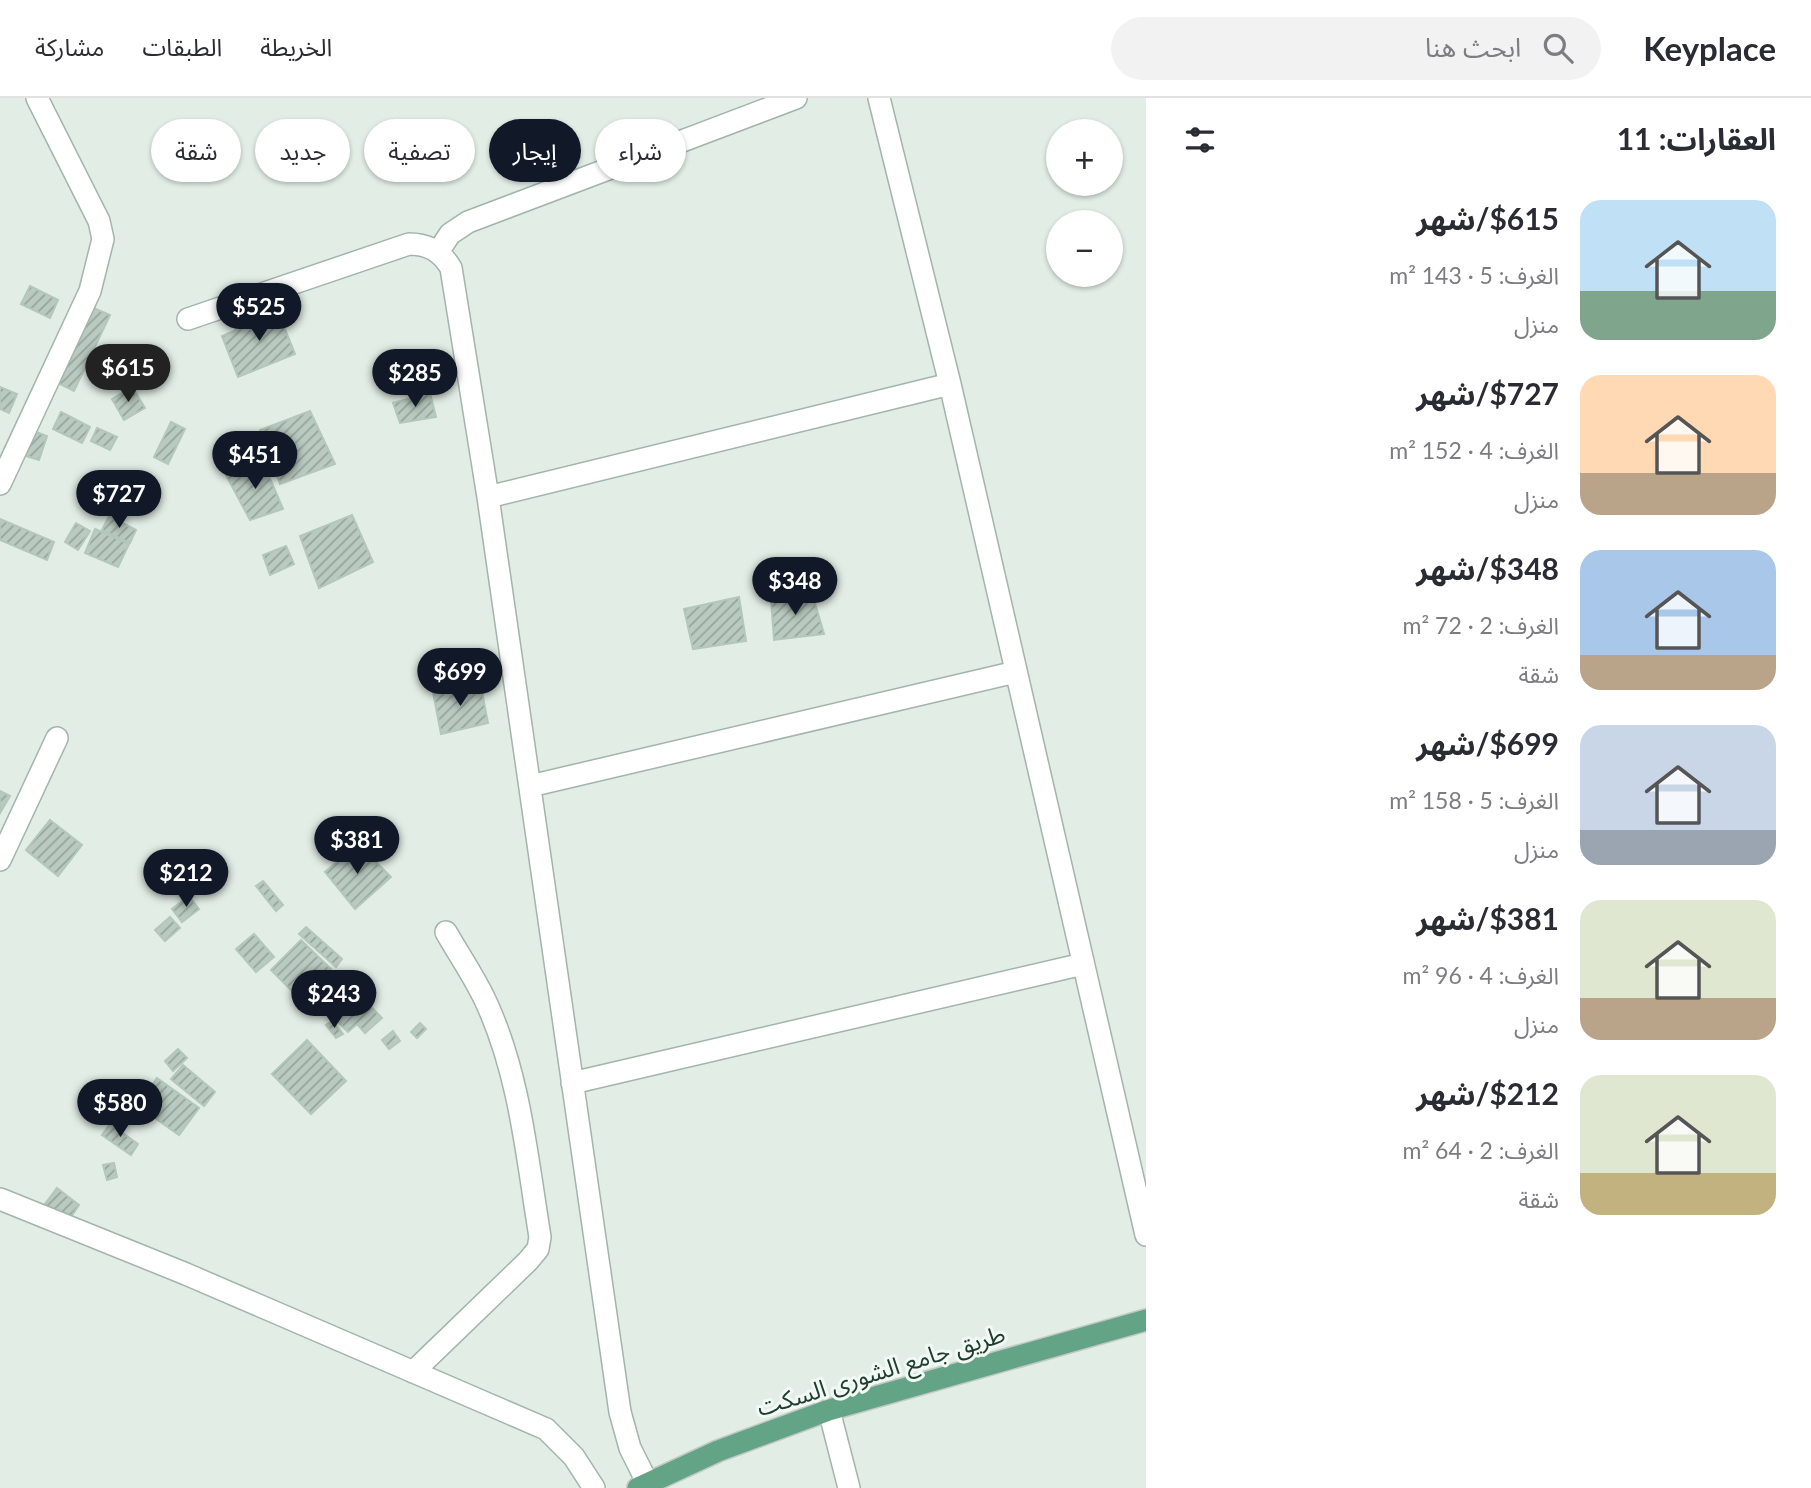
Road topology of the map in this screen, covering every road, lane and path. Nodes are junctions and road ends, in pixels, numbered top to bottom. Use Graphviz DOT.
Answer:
graph roads {
  1 [pos="37,98"];
  2 [pos="796,98"];
  3 [pos="878,98"];
  4 [pos="438,252"];
  5 [pos="188,319"];
  6 [pos="950,384"];
  7 [pos="0,484"];
  8 [pos="488,497"];
  9 [pos="1016,672"];
  10 [pos="57,738"];
  11 [pos="530,786"];
  12 [pos="0,860"];
  13 [pos="446,932"];
  14 [pos="1083,964"];
  15 [pos="572,1083"];
  16 [pos="0,1199"];
  17 [pos="1146,1235"];
  18 [pos="1146,1320"];
  19 [pos="413,1372"];
  20 [pos="829,1410"];
  21 [pos="642,1485"];
  22 [pos="594,1488"];
  23 [pos="849,1488"];
  1 -- 7 [label="street"];
  2 -- 4 [label="street"];
  3 -- 6 [label="street"];
  4 -- 5 [label="street"];
  4 -- 8 [label="street"];
  6 -- 8 [label="street"];
  6 -- 9 [label="street"];
  8 -- 11 [label="street"];
  9 -- 11 [label="street"];
  9 -- 14 [label="street"];
  10 -- 12 [label="street"];
  11 -- 15 [label="street"];
  13 -- 19 [label="street"];
  14 -- 15 [label="street"];
  14 -- 17 [label="street"];
  15 -- 21 [label="street"];
  16 -- 19 [label="street"];
  18 -- 20 [label="main road, طريق جامع الشورى السكت"];
  19 -- 22 [label="street"];
  20 -- 21 [label="main road, طريق جامع الشورى السكت"];
  20 -- 23 [label="street"];
}
